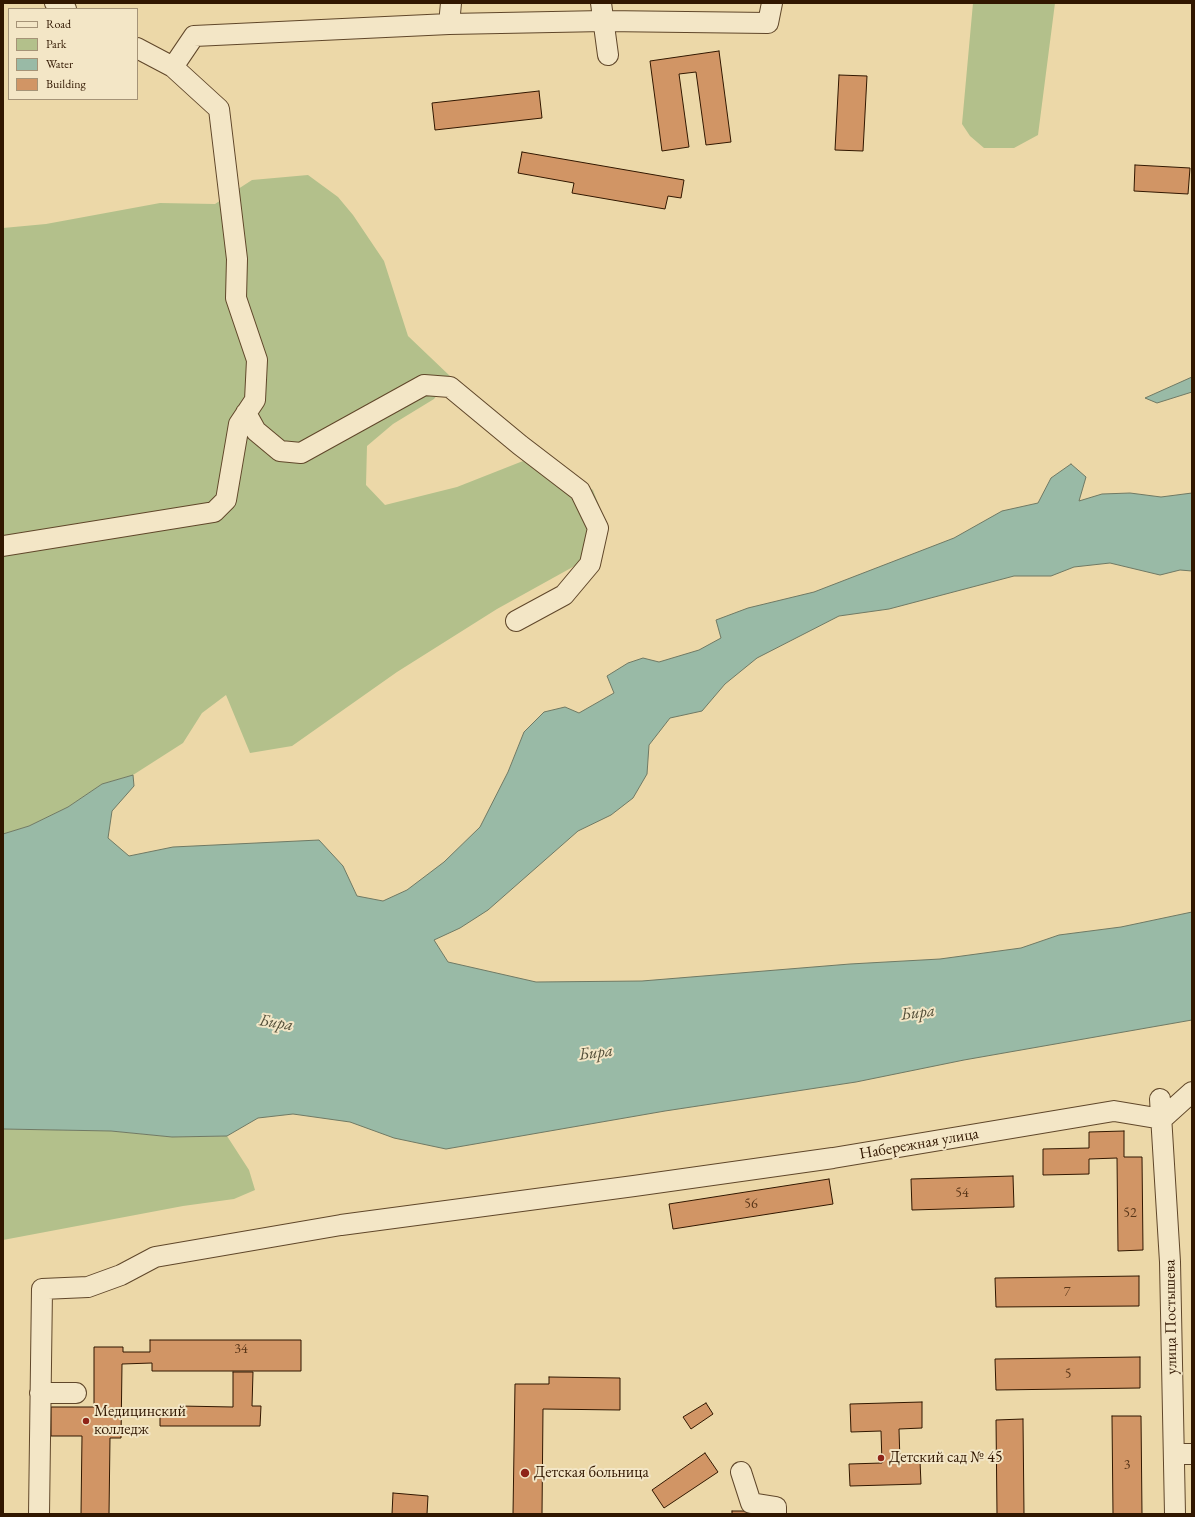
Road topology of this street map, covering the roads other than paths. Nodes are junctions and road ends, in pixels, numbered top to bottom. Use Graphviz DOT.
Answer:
graph roads {
  1 [pos="451,3"];
  2 [pos="772,3"];
  3 [pos="602,12"];
  4 [pos="449,24"];
  5 [pos="138,49"];
  6 [pos="608,55"];
  7 [pos="173,67"];
  8 [pos="246,413"];
  9 [pos="3,546"];
  10 [pos="516,620"];
  11 [pos="1192,1092"];
  12 [pos="1160,1099"];
  13 [pos="1162,1119"];
  14 [pos="76,1393"];
  15 [pos="40,1394"];
  16 [pos="1183,1454"];
  17 [pos="741,1472"];
  18 [pos="39,1514"];
  19 [pos="776,1514"];
  20 [pos="1175,1514"];
  1 -- 4 [label="street"];
  2 -- 3 [label="street"];
  3 -- 4 [label="street"];
  3 -- 6 [label="street"];
  4 -- 7 [label="street"];
  5 -- 7 [label="street"];
  7 -- 8 [label="street"];
  8 -- 9 [label="street"];
  8 -- 10 [label="street"];
  11 -- 13 [label="street"];
  12 -- 13 [label="street, улица Постышева"];
  13 -- 15 [label="street, Набережная улица"];
  13 -- 16 [label="street, улица Постышева"];
  14 -- 15 [label="street"];
  15 -- 18 [label="street"];
  16 -- 20 [label="street, улица Постышева"];
  17 -- 19 [label="street"];
}
